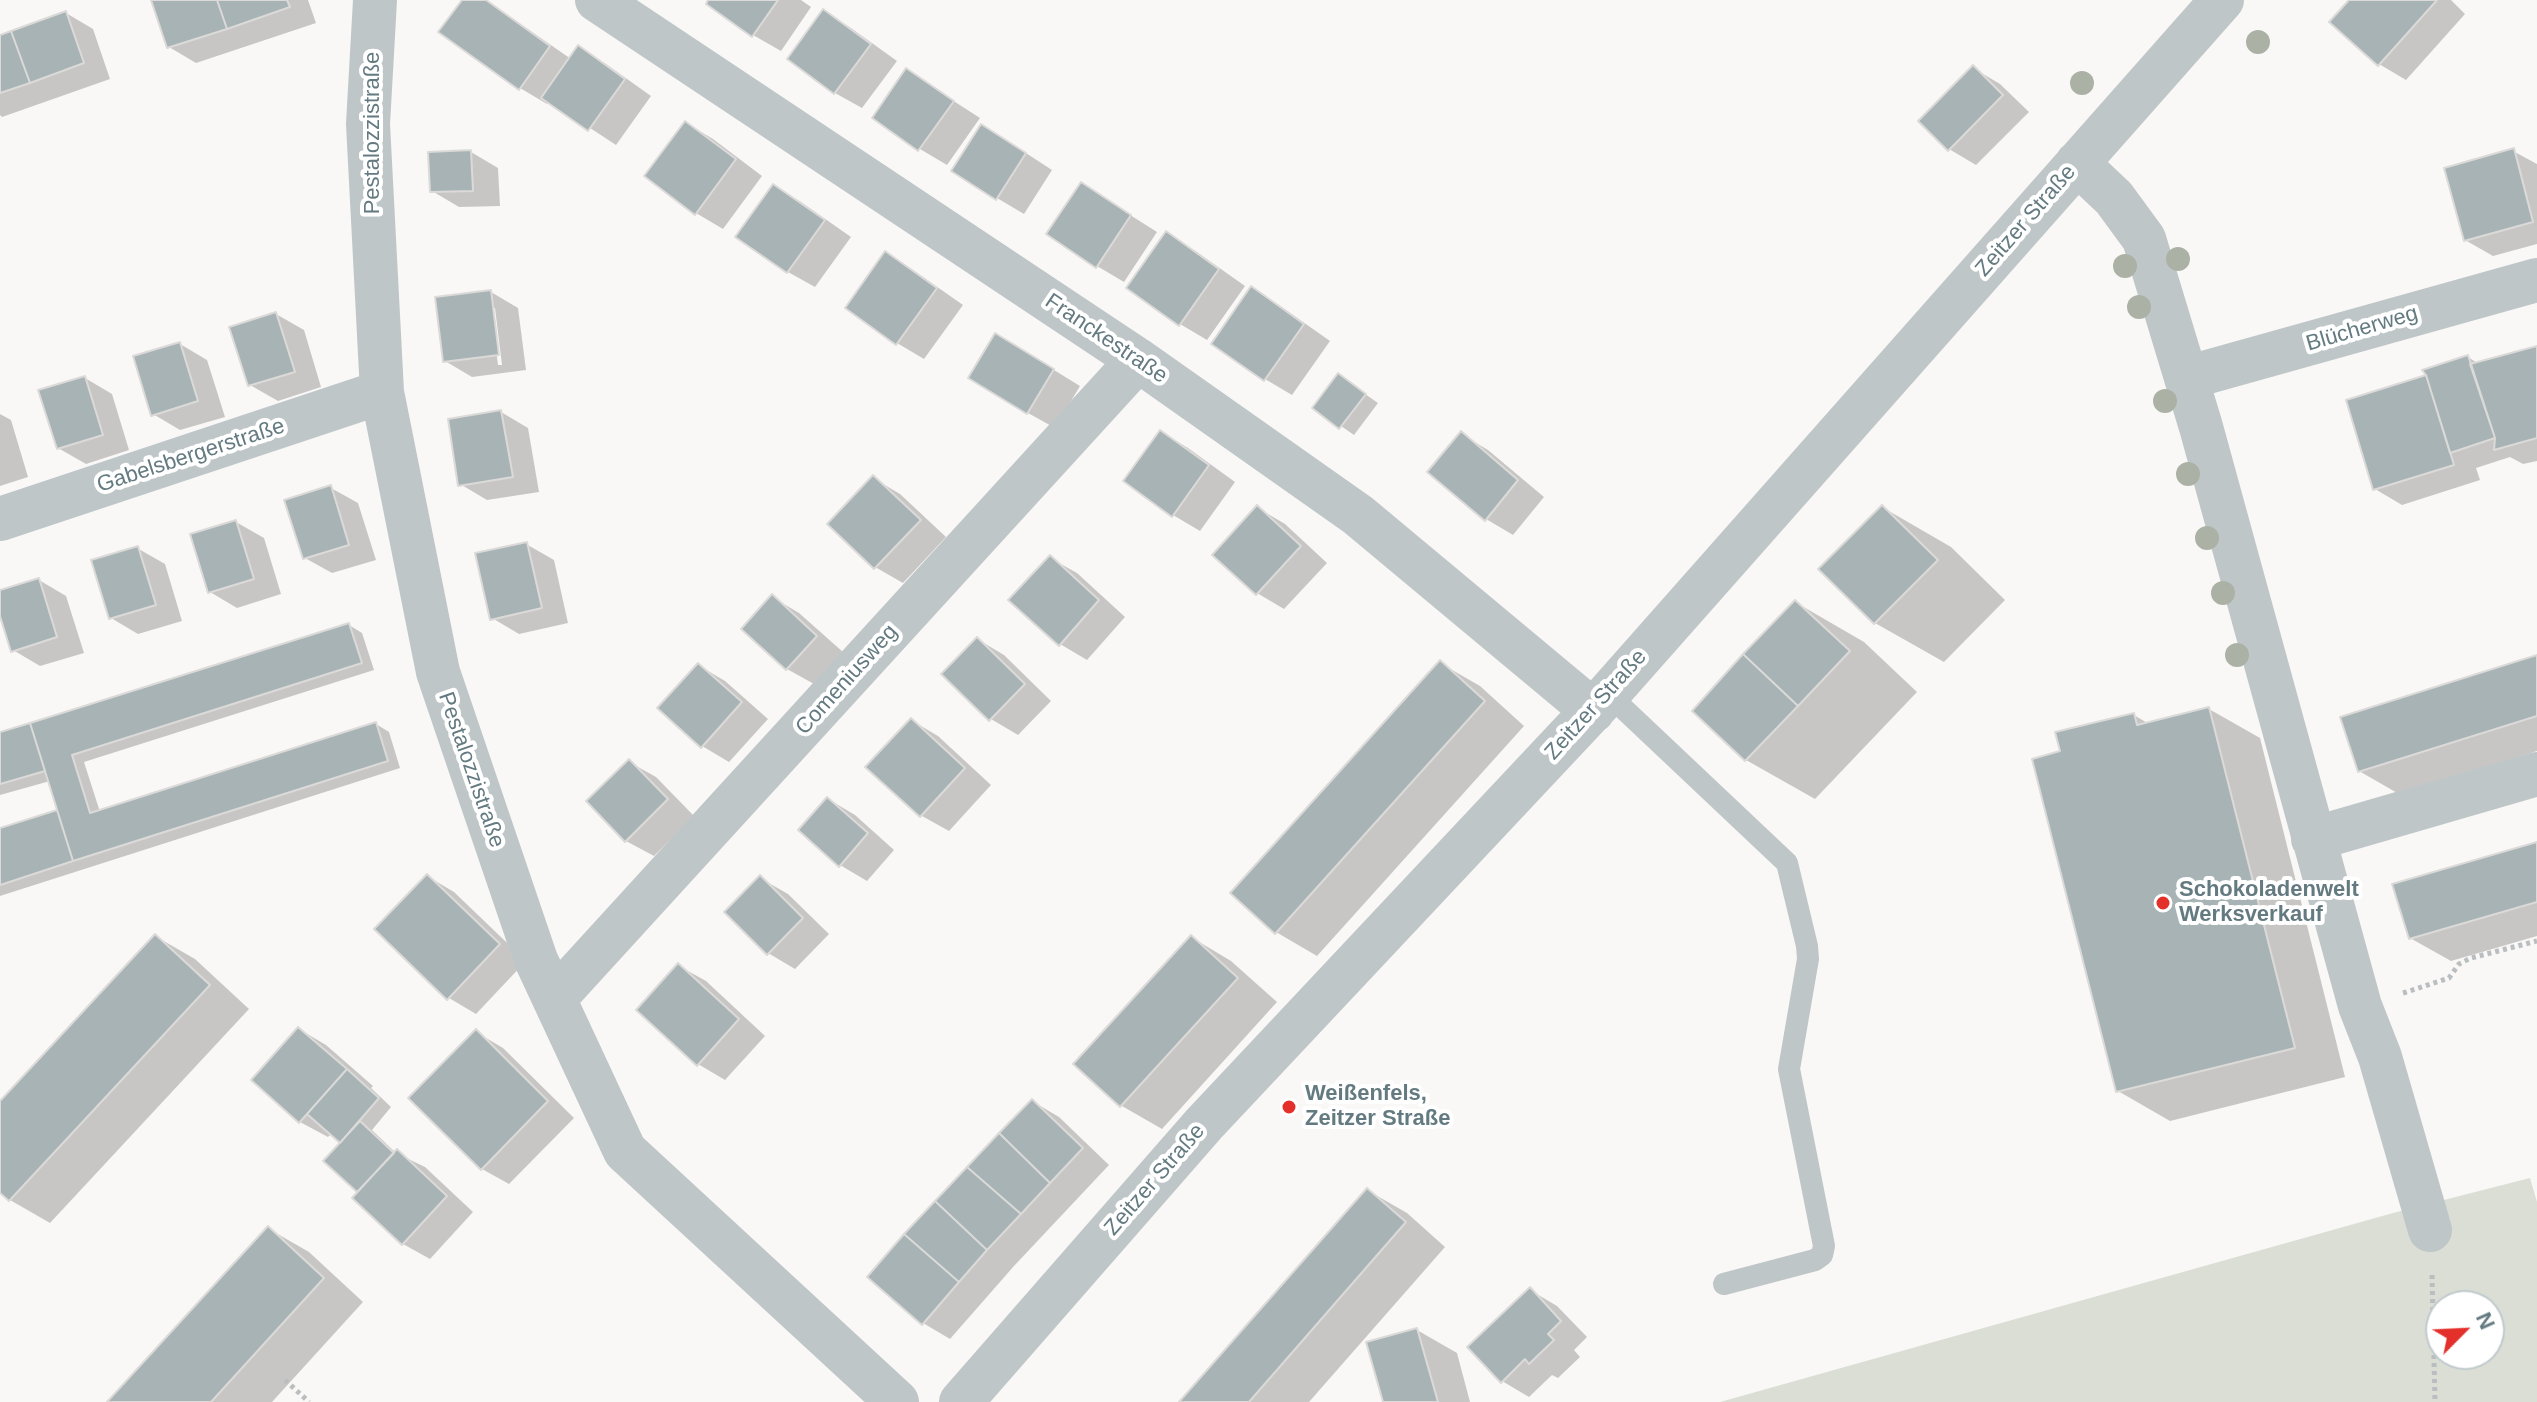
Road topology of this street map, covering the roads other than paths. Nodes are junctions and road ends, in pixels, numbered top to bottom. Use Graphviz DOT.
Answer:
graph roads {
  1 [pos="375,0"];
  2 [pos="597,0"];
  3 [pos="2222,0"];
  4 [pos="2077,163"];
  5 [pos="2537,280"];
  6 [pos="1138,360"];
  7 [pos="2186,378"];
  8 [pos="382,392"];
  9 [pos="0,519"];
  10 [pos="1600,703"];
  11 [pos="2537,774"];
  12 [pos="2313,839"];
  13 [pos="554,999"];
  14 [pos="2430,1230"];
  15 [pos="1724,1284"];
  16 [pos="897,1402"];
  17 [pos="961,1402"];
  1 -- 8 [label="street, Pestalozzistraße"];
  2 -- 6 [label="street, Franckestraße"];
  3 -- 4 [label="street, Zeitzer Straße"];
  4 -- 7 [label="street"];
  4 -- 10 [label="street, Zeitzer Straße"];
  5 -- 7 [label="street, Blücherweg"];
  6 -- 10 [label="street, Franckestraße"];
  6 -- 13 [label="street, Comeniusweg"];
  7 -- 12 [label="street"];
  8 -- 9 [label="street, Gabelsbergerstraße"];
  8 -- 13 [label="street, Pestalozzistraße"];
  10 -- 15 [label="lane"];
  10 -- 17 [label="street, Zeitzer Straße"];
  11 -- 12 [label="street"];
  12 -- 14 [label="street"];
  13 -- 16 [label="street, Pestalozzistraße"];
}
